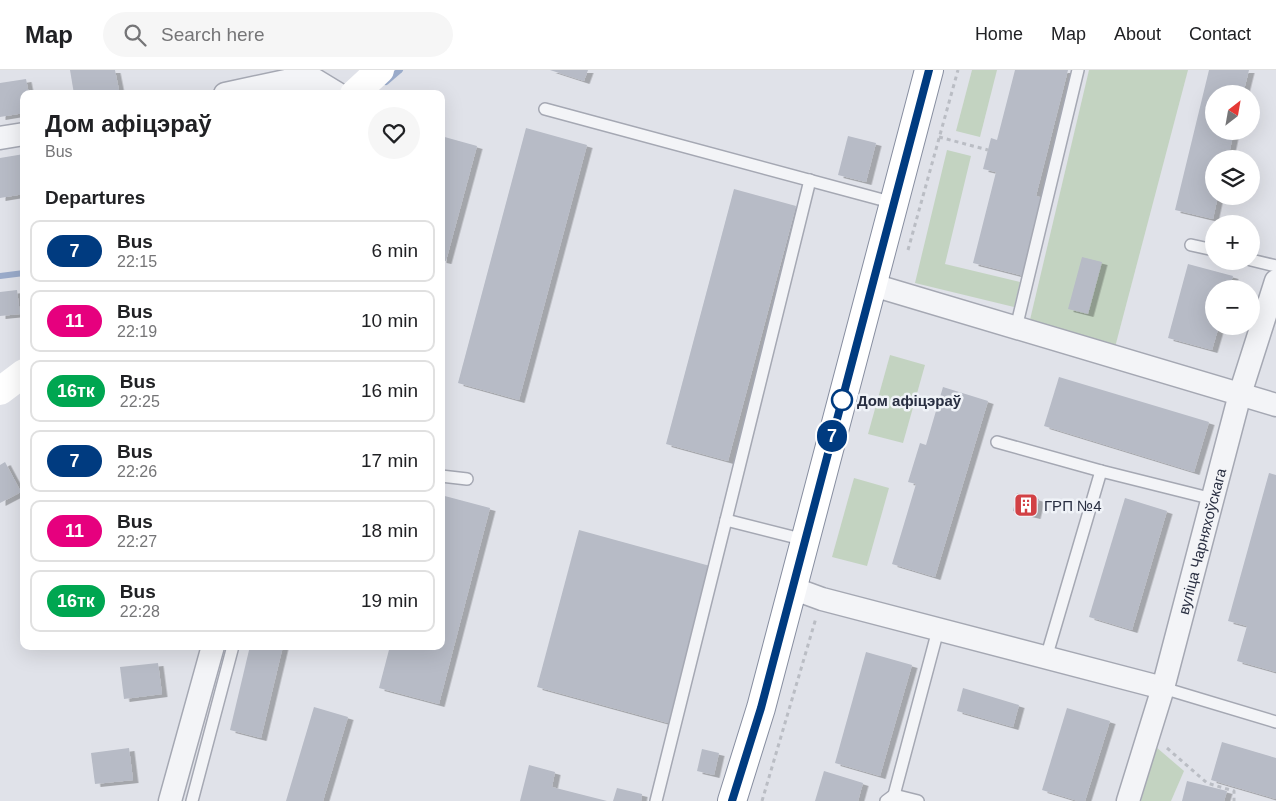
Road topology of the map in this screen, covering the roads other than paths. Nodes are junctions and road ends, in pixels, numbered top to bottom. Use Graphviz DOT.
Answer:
graph roads {
  1 [pos="380,70"];
  2 [pos="929,70"];
  3 [pos="1078,70"];
  4 [pos="244,90"];
  5 [pos="331,90"];
  6 [pos="358,90"];
  7 [pos="545,109"];
  8 [pos="20,135"];
  9 [pos="0,138"];
  10 [pos="810,180"];
  11 [pos="894,203"];
  12 [pos="1191,244"];
  13 [pos="1205,248"];
  14 [pos="1260,262"];
  15 [pos="1276,266"];
  16 [pos="1276,280"];
  17 [pos="873,285"];
  18 [pos="1016,328"];
  19 [pos="20,376"];
  20 [pos="0,390"];
  21 [pos="1240,394"];
  22 [pos="1276,405"];
  23 [pos="996,442"];
  24 [pos="1101,471"];
  25 [pos="445,476"];
  26 [pos="467,479"];
  27 [pos="1213,499"];
  28 [pos="726,520"];
  29 [pos="805,540"];
  30 [pos="792,588"];
  31 [pos="938,630"];
  32 [pos="212,650"];
  33 [pos="232,650"];
  34 [pos="1046,658"];
  35 [pos="1163,688"];
  36 [pos="1276,722"];
  37 [pos="890,798"];
  38 [pos="170,801"];
  39 [pos="192,801"];
  40 [pos="656,801"];
  41 [pos="732,801"];
  42 [pos="918,801"];
  43 [pos="1128,801"];
  1 -- 6 [label="main road"];
  2 -- 11 [label="main road"];
  3 -- 18 [label="lane"];
  4 -- 5 [label="street"];
  7 -- 10 [label="lane"];
  8 -- 9 [label="street"];
  10 -- 11 [label="lane"];
  10 -- 28 [label="lane"];
  11 -- 17 [label="main road"];
  12 -- 13 [label="lane"];
  14 -- 15 [label="lane"];
  16 -- 21 [label="street, вуліца Чарняхоўскага"];
  17 -- 18 [label="street"];
  17 -- 29 [label="main road"];
  18 -- 21 [label="street"];
  19 -- 20 [label="main road"];
  21 -- 22 [label="street"];
  21 -- 27 [label="street, вуліца Чарняхоўскага"];
  23 -- 24 [label="lane"];
  24 -- 27 [label="lane"];
  24 -- 34 [label="lane"];
  25 -- 26 [label="lane"];
  27 -- 35 [label="street, вуліца Чарняхоўскага"];
  28 -- 29 [label="lane"];
  28 -- 40 [label="lane"];
  29 -- 30 [label="main road"];
  30 -- 31 [label="street"];
  30 -- 41 [label="main road"];
  31 -- 34 [label="street"];
  31 -- 37 [label="lane"];
  32 -- 38 [label="street"];
  33 -- 39 [label="lane"];
  34 -- 35 [label="street"];
  35 -- 36 [label="lane"];
  35 -- 43 [label="street, вуліца Чарняхоўскага"];
  37 -- 42 [label="lane"];
}
